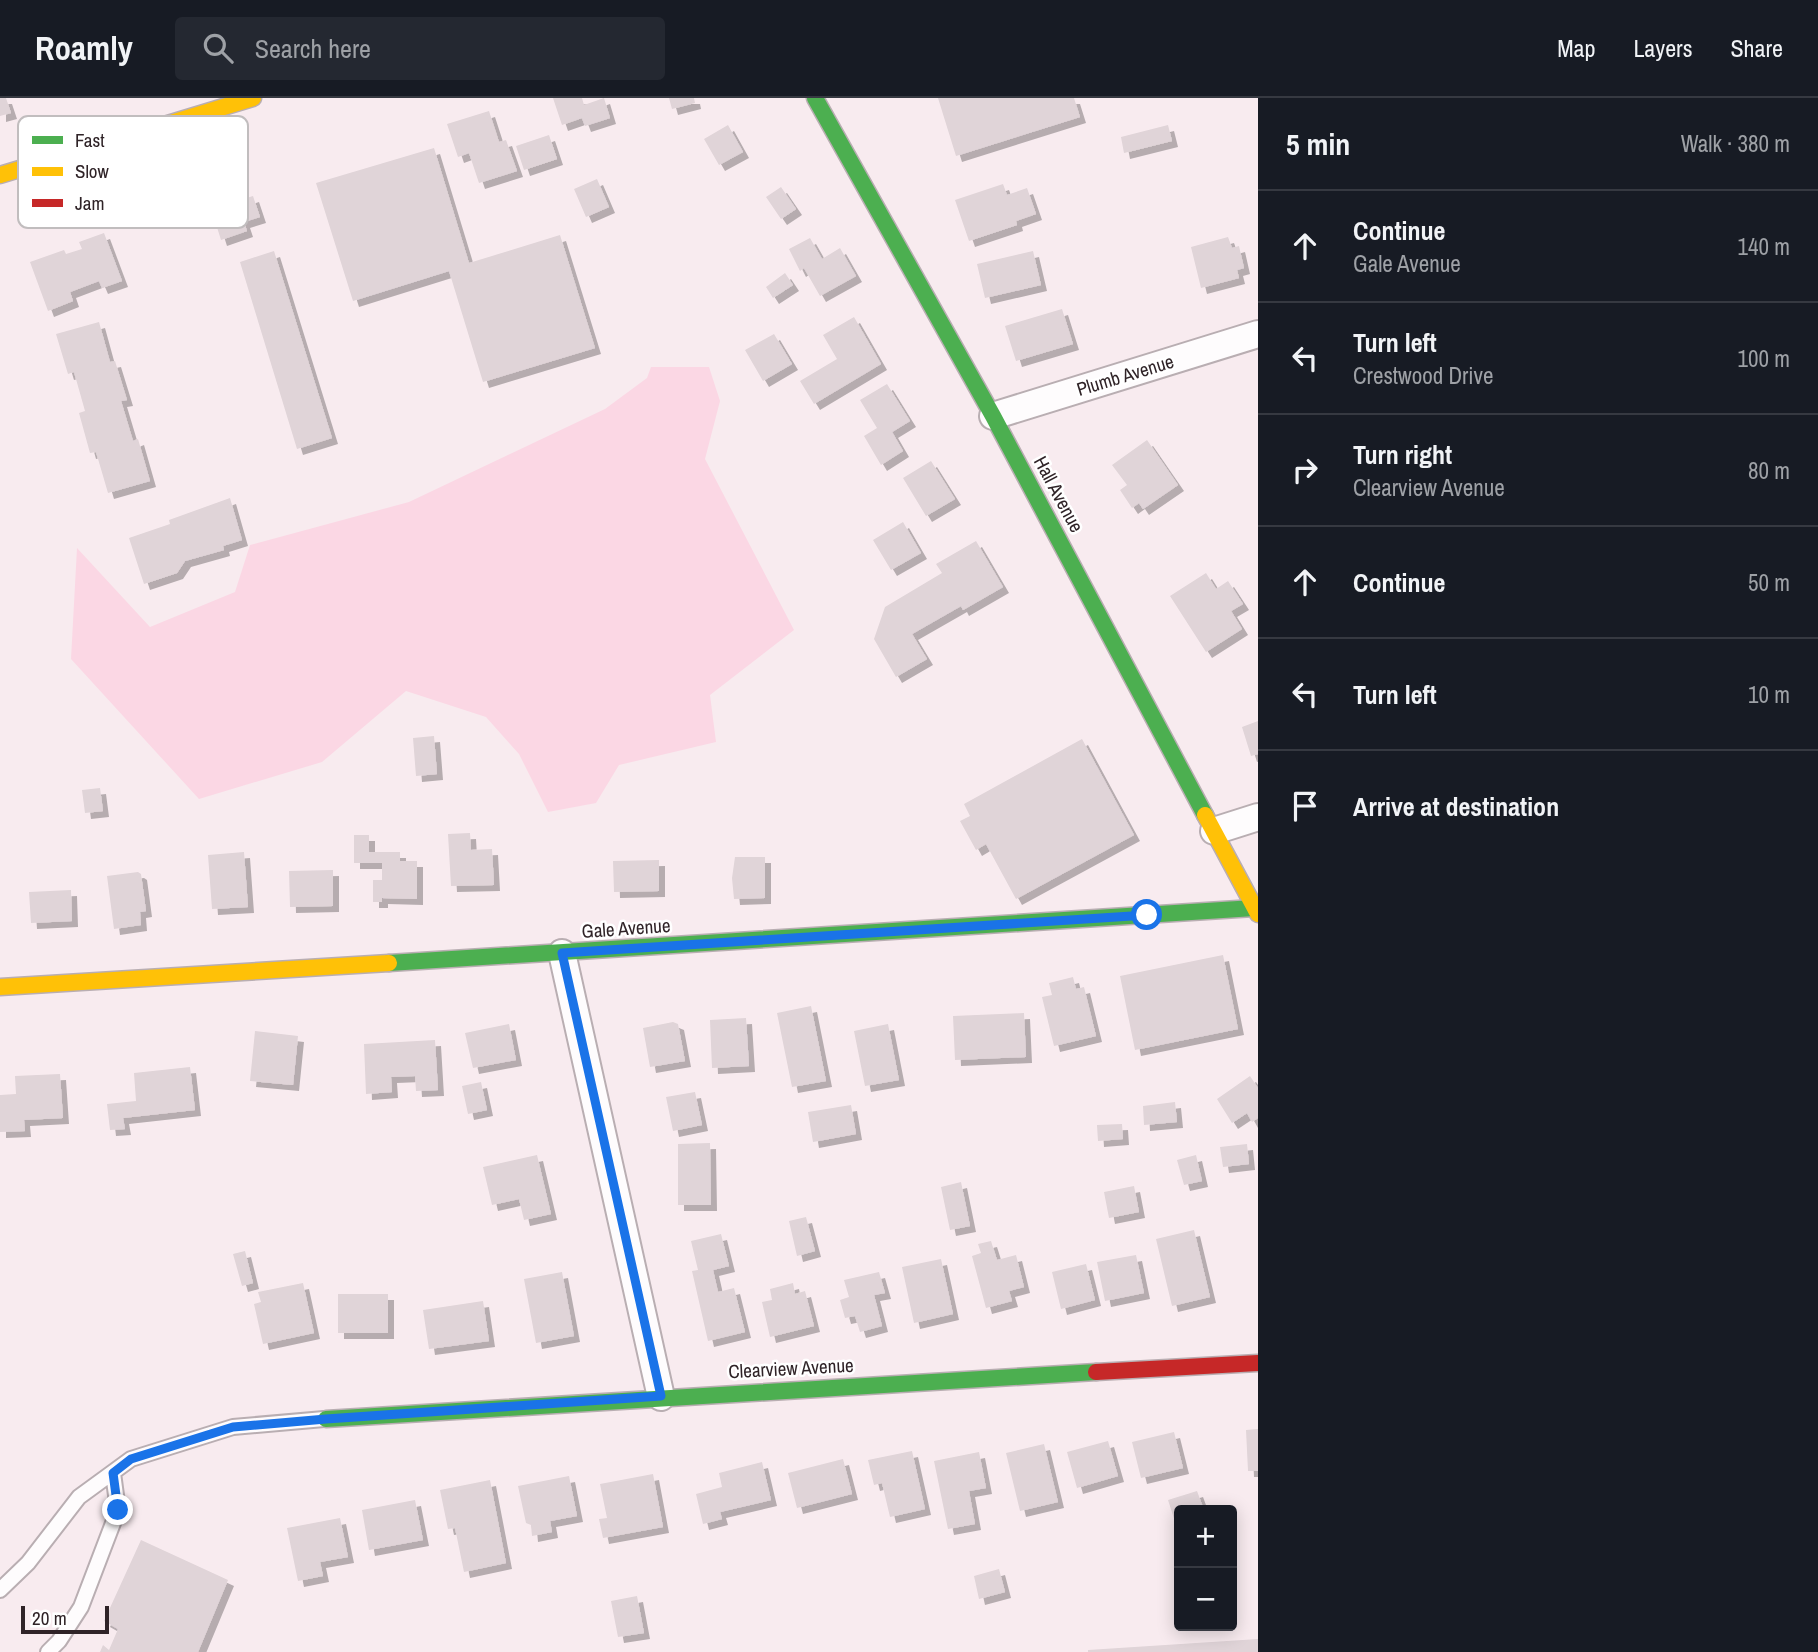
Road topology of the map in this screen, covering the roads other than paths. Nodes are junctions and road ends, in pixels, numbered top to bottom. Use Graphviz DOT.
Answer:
graph roads {
  1 [pos="253,98"];
  2 [pos="815,98"];
  3 [pos="194,116"];
  4 [pos="18,170"];
  5 [pos="0,175"];
  6 [pos="1258,334"];
  7 [pos="993,416"];
  8 [pos="1258,817"];
  9 [pos="1213,831"];
  10 [pos="1256,911"];
  11 [pos="562,953"];
  12 [pos="0,988"];
  13 [pos="1258,1363"];
  14 [pos="661,1396"];
  15 [pos="326,1419"];
  16 [pos="113,1473"];
  17 [pos="0,1590"];
  18 [pos="48,1652"];
  1 -- 3 [label="street"];
  2 -- 7 [label="street, Hall Avenue"];
  4 -- 5 [label="street"];
  6 -- 7 [label="street, Plumb Avenue"];
  7 -- 9 [label="street, Hall Avenue"];
  8 -- 9 [label="street"];
  9 -- 10 [label="street, Hall Avenue"];
  10 -- 11 [label="street, Gale Avenue"];
  11 -- 12 [label="street, Gale Avenue"];
  11 -- 14 [label="street"];
  13 -- 14 [label="street, Clearview Avenue"];
  14 -- 15 [label="street, Clearview Avenue"];
  15 -- 16 [label="lane"];
  16 -- 17 [label="lane"];
  16 -- 18 [label="lane"];
}
